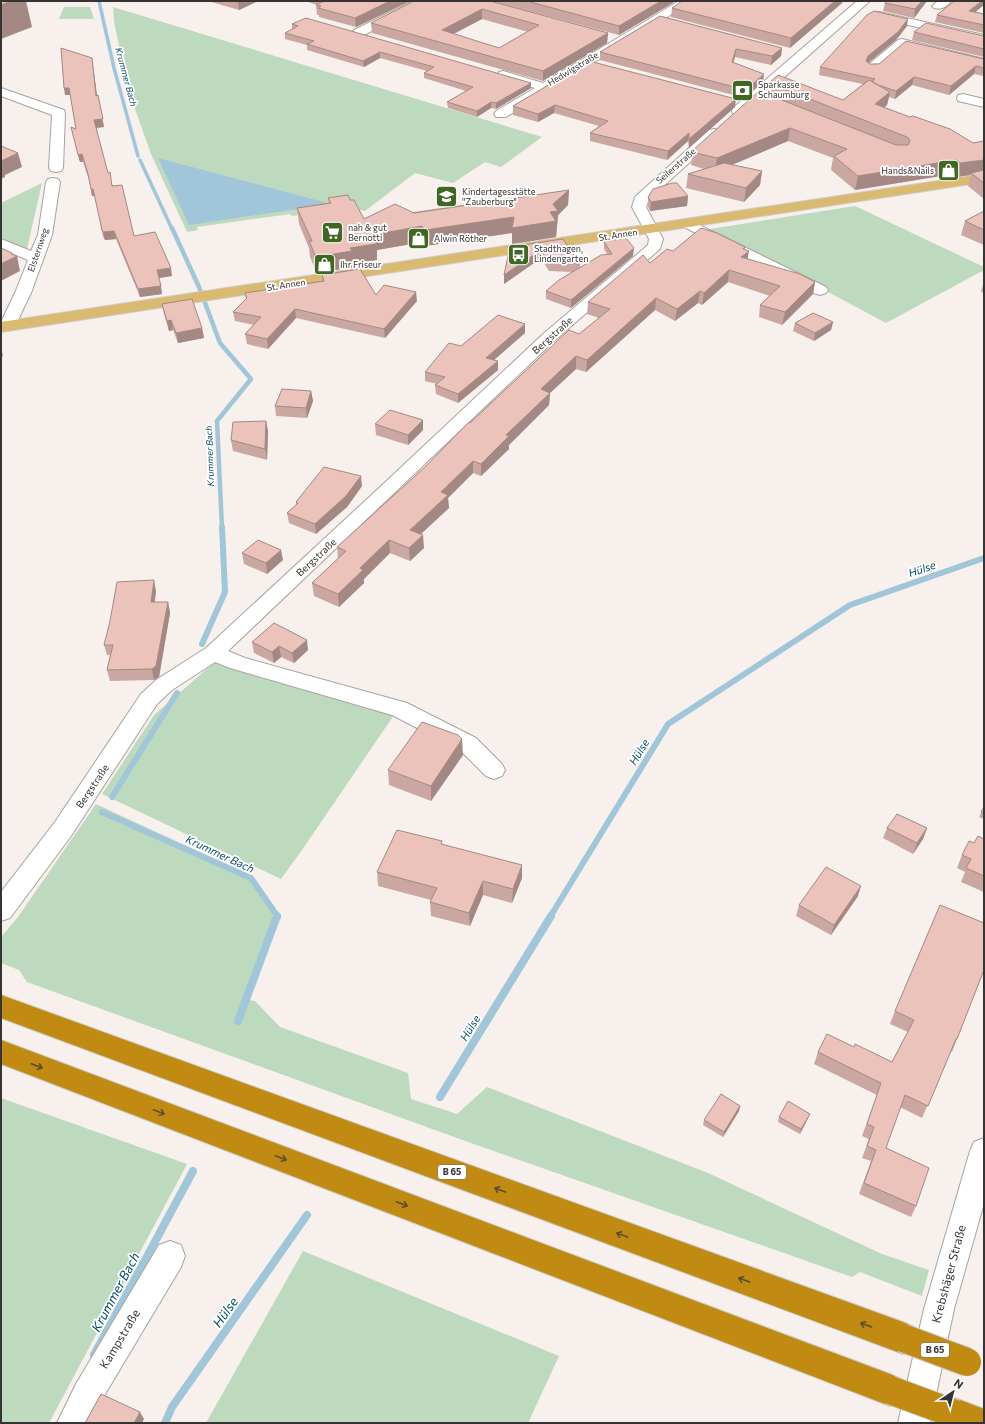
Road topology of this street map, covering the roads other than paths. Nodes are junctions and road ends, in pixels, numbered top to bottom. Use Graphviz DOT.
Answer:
graph roads {
  1 [pos="422,1"];
  2 [pos="683,1"];
  3 [pos="859,5"];
  4 [pos="656,19"];
  5 [pos="671,23"];
  6 [pos="344,29"];
  7 [pos="358,33"];
  8 [pos="373,37"];
  9 [pos="606,37"];
  10 [pos="984,39"];
  11 [pos="620,41"];
  12 [pos="786,52"];
  13 [pos="801,56"];
  14 [pos="585,62"];
  15 [pos="984,64"];
  16 [pos="600,66"];
  17 [pos="872,68"];
  18 [pos="492,72"];
  19 [pos="544,87"];
  20 [pos="1,92"];
  21 [pos="963,98"];
  22 [pos="733,100"];
  23 [pos="751,100"];
  24 [pos="769,102"];
  25 [pos="984,103"];
  26 [pos="501,114"];
  27 [pos="984,178"];
  28 [pos="689,224"];
  29 [pos="651,229"];
  30 [pos="1,243"];
  31 [pos="35,258"];
  32 [pos="820,290"];
  33 [pos="23,293"];
  34 [pos="6,296"];
  35 [pos="4,327"];
  36 [pos="213,653"];
  37 [pos="494,770"];
  38 [pos="1,911"];
  39 [pos="1,1006"];
  40 [pos="1,1052"];
  41 [pos="984,1151"];
  42 [pos="170,1256"];
  43 [pos="976,1365"];
  44 [pos="967,1419"];
  45 [pos="73,1423"];
  46 [pos="914,1423"];
  1 -- 7 [label="street"];
  2 -- 4 [label="street, Hedwigstraße"];
  3 -- 10 [label="street"];
  3 -- 13 [label="street, Seilerstraße"];
  4 -- 5 [label="street"];
  4 -- 11 [label="street, Hedwigstraße"];
  6 -- 7 [label="street"];
  7 -- 8 [label="street"];
  9 -- 11 [label="street"];
  11 -- 14 [label="street, Hedwigstraße"];
  12 -- 13 [label="street"];
  13 -- 23 [label="street, Seilerstraße"];
  14 -- 16 [label="street"];
  14 -- 19 [label="street, Hedwigstraße"];
  15 -- 17 [label="street"];
  18 -- 19 [label="street"];
  19 -- 26 [label="street, Hedwigstraße"];
  20 -- 31 [label="street, Elsternweg"];
  21 -- 25 [label="street"];
  22 -- 23 [label="street"];
  23 -- 24 [label="street"];
  23 -- 29 [label="street, Seilerstraße"];
  27 -- 28 [label="main road, St. Annen"];
  28 -- 29 [label="main road, St. Annen"];
  28 -- 32 [label="street"];
  29 -- 35 [label="main road, St. Annen"];
  29 -- 36 [label="street, Bergstraße"];
  30 -- 31 [label="street"];
  31 -- 33 [label="street, Elsternweg"];
  33 -- 34 [label="street"];
  33 -- 35 [label="street, Elsternweg"];
  36 -- 37 [label="street"];
  36 -- 38 [label="street, Bergstraße"];
  43 -- 39 [label="highway, B 65, one-way, bridge"];
  40 -- 44 [label="highway, one-way, bridge"];
  41 -- 46 [label="street, Krebshäger Straße"];
  42 -- 45 [label="street, Kampstraße"];
}
